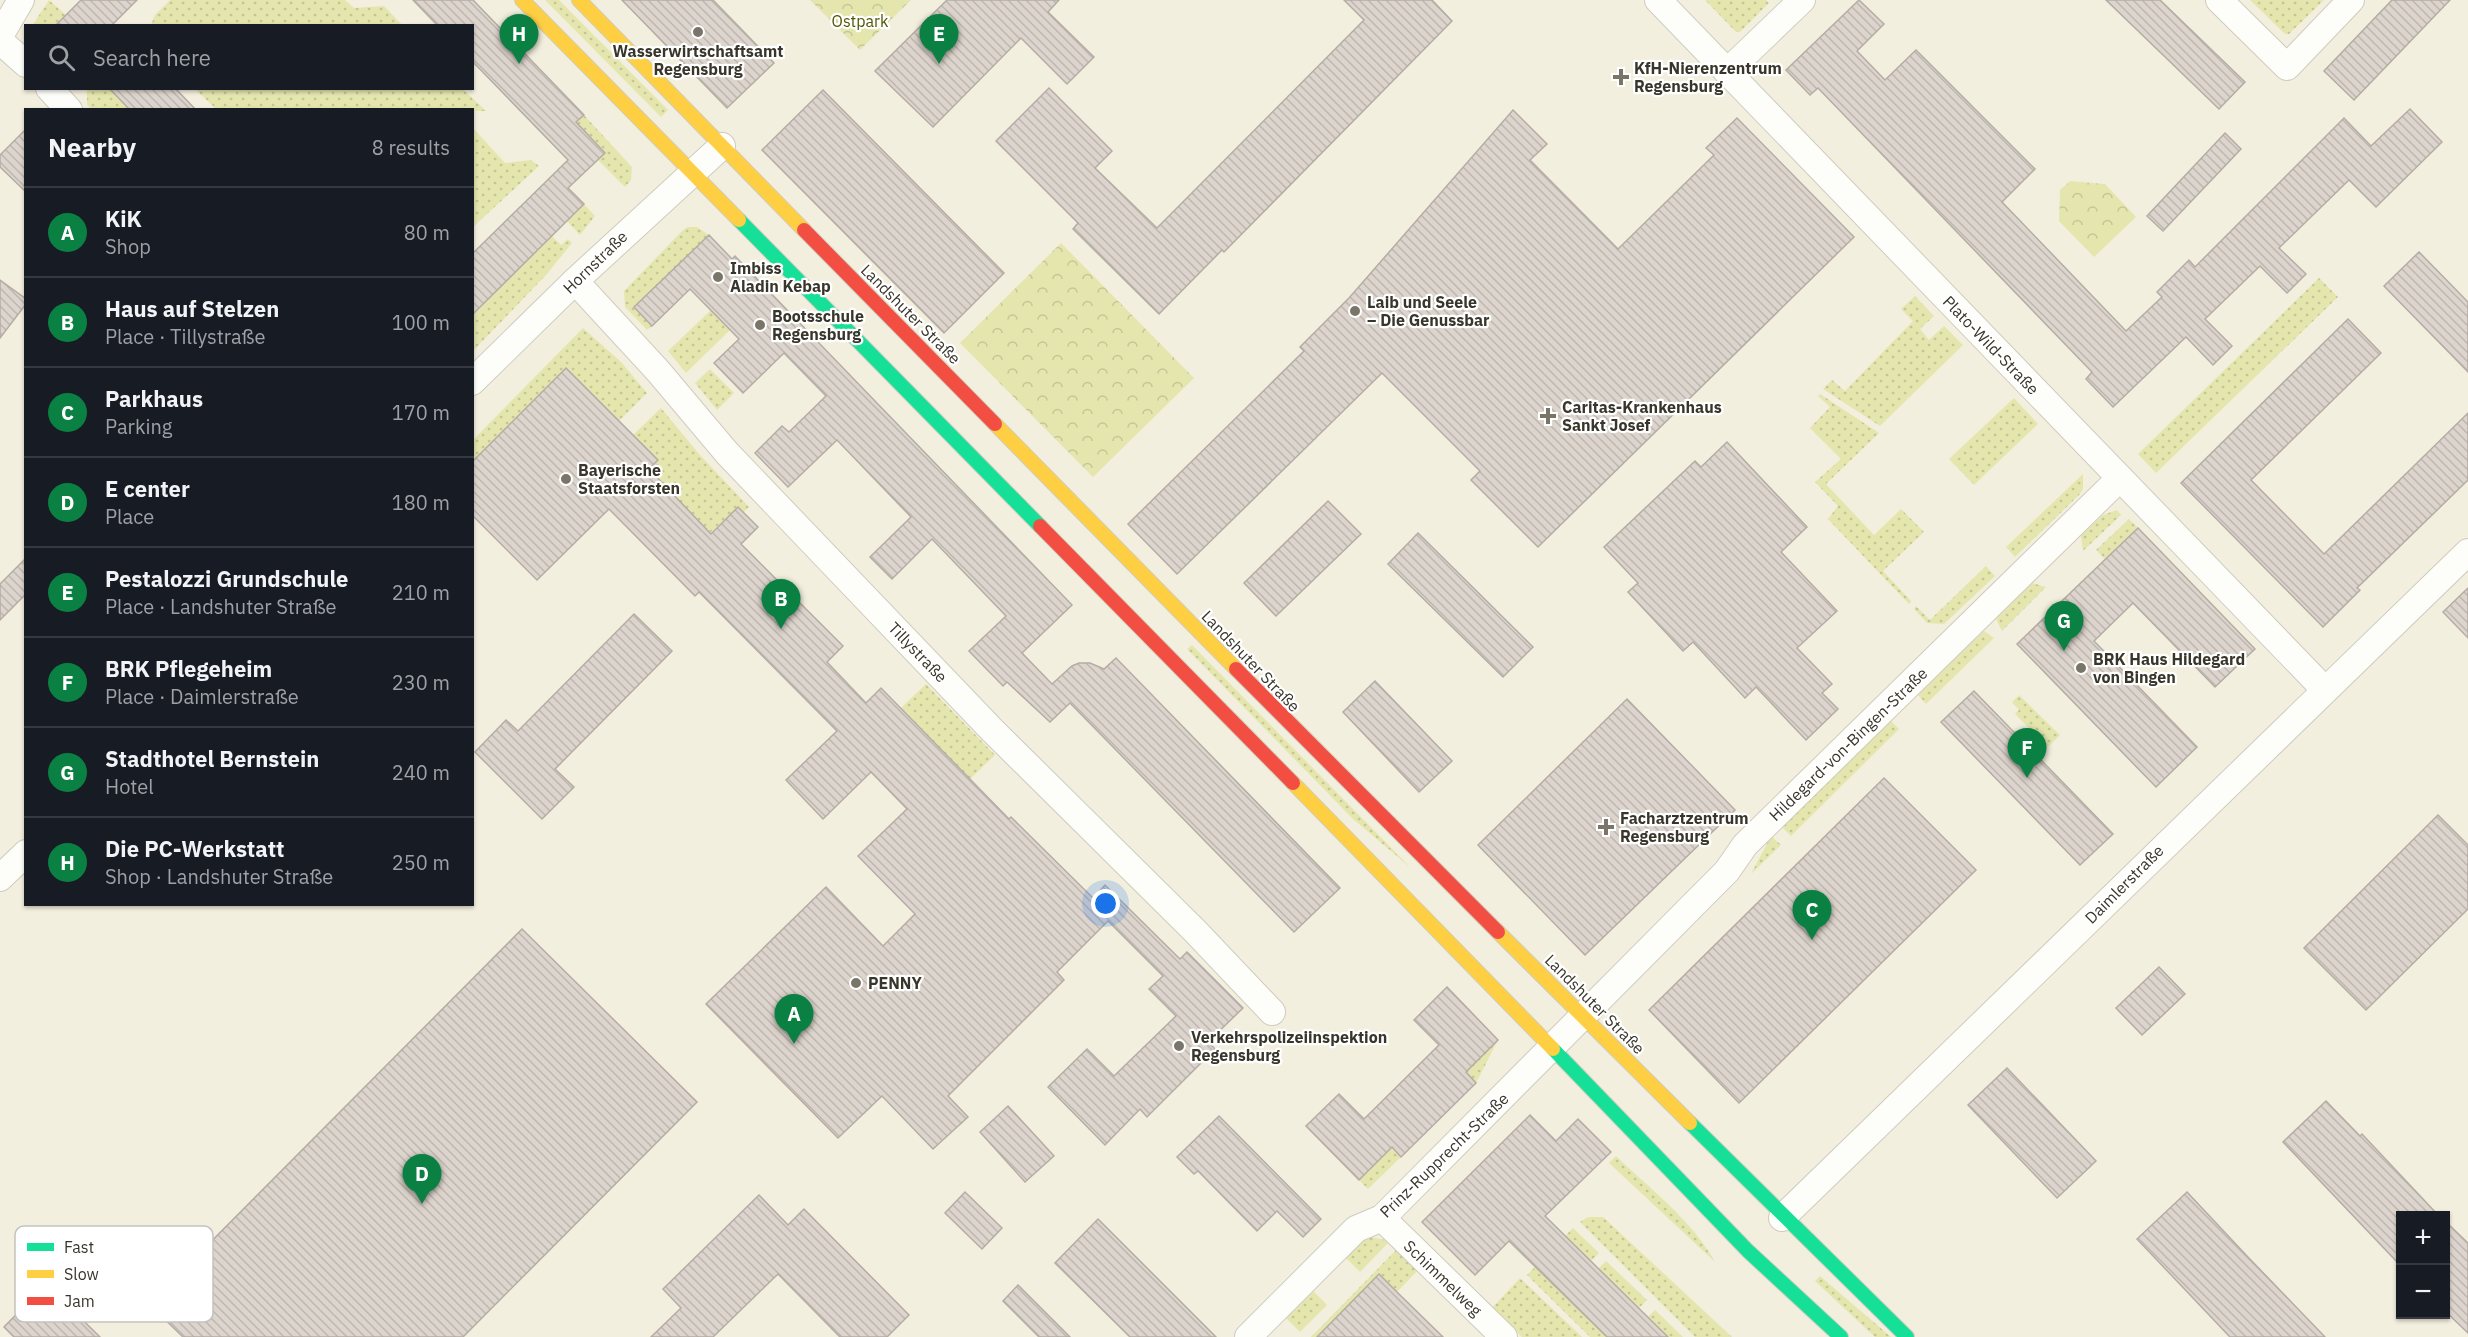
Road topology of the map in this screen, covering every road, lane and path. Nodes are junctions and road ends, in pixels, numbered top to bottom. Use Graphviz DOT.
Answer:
graph roads {
  1 [pos="21,0"];
  2 [pos="522,0"];
  3 [pos="579,0"];
  4 [pos="1658,0"];
  5 [pos="1802,0"];
  6 [pos="2219,0"];
  7 [pos="2351,0"];
  8 [pos="0,38"];
  9 [pos="24,62"];
  10 [pos="1727,72"];
  11 [pos="51,90"];
  12 [pos="67,108"];
  13 [pos="722,146"];
  14 [pos="693,173"];
  15 [pos="575,281"];
  16 [pos="474,380"];
  17 [pos="2120,478"];
  18 [pos="2468,552"];
  19 [pos="2325,690"];
  20 [pos="24,855"];
  21 [pos="0,878"];
  22 [pos="1272,1012"];
  23 [pos="1582,1015"];
  24 [pos="1551,1046"];
  25 [pos="1382,1218"];
  26 [pos="1782,1218"];
  27 [pos="1248,1337"];
  28 [pos="1504,1337"];
  29 [pos="1841,1337"];
  30 [pos="1907,1337"];
  1 -- 8 [label="street"];
  2 -- 14 [label="main road"];
  3 -- 13 [label="main road, Landshuter Straße"];
  4 -- 10 [label="street, Plato-Wild-Straße"];
  5 -- 10 [label="street"];
  6 -- 7 [label="street"];
  8 -- 9 [label="street"];
  10 -- 17 [label="street, Plato-Wild-Straße"];
  11 -- 12 [label="street"];
  13 -- 14 [label="street, Hornstraße"];
  13 -- 23 [label="main road, Landshuter Straße"];
  14 -- 15 [label="street, Hornstraße"];
  14 -- 24 [label="main road"];
  15 -- 16 [label="street, Hornstraße"];
  15 -- 22 [label="street, Tillystraße"];
  17 -- 19 [label="street, Plato-Wild-Straße"];
  17 -- 23 [label="street, Hildegard-von-Bingen-Straße"];
  18 -- 19 [label="street, Daimlerstraße"];
  19 -- 26 [label="street, Daimlerstraße"];
  20 -- 21 [label="street"];
  23 -- 24 [label="street, Prinz-Rupprecht-Straße"];
  23 -- 26 [label="main road, Landshuter Straße"];
  24 -- 25 [label="street, Prinz-Rupprecht-Straße"];
  24 -- 29 [label="main road"];
  25 -- 27 [label="street, Prinz-Rupprecht-Straße"];
  25 -- 28 [label="street, Schimmelweg"];
  26 -- 30 [label="main road, Landshuter Straße"];
}
